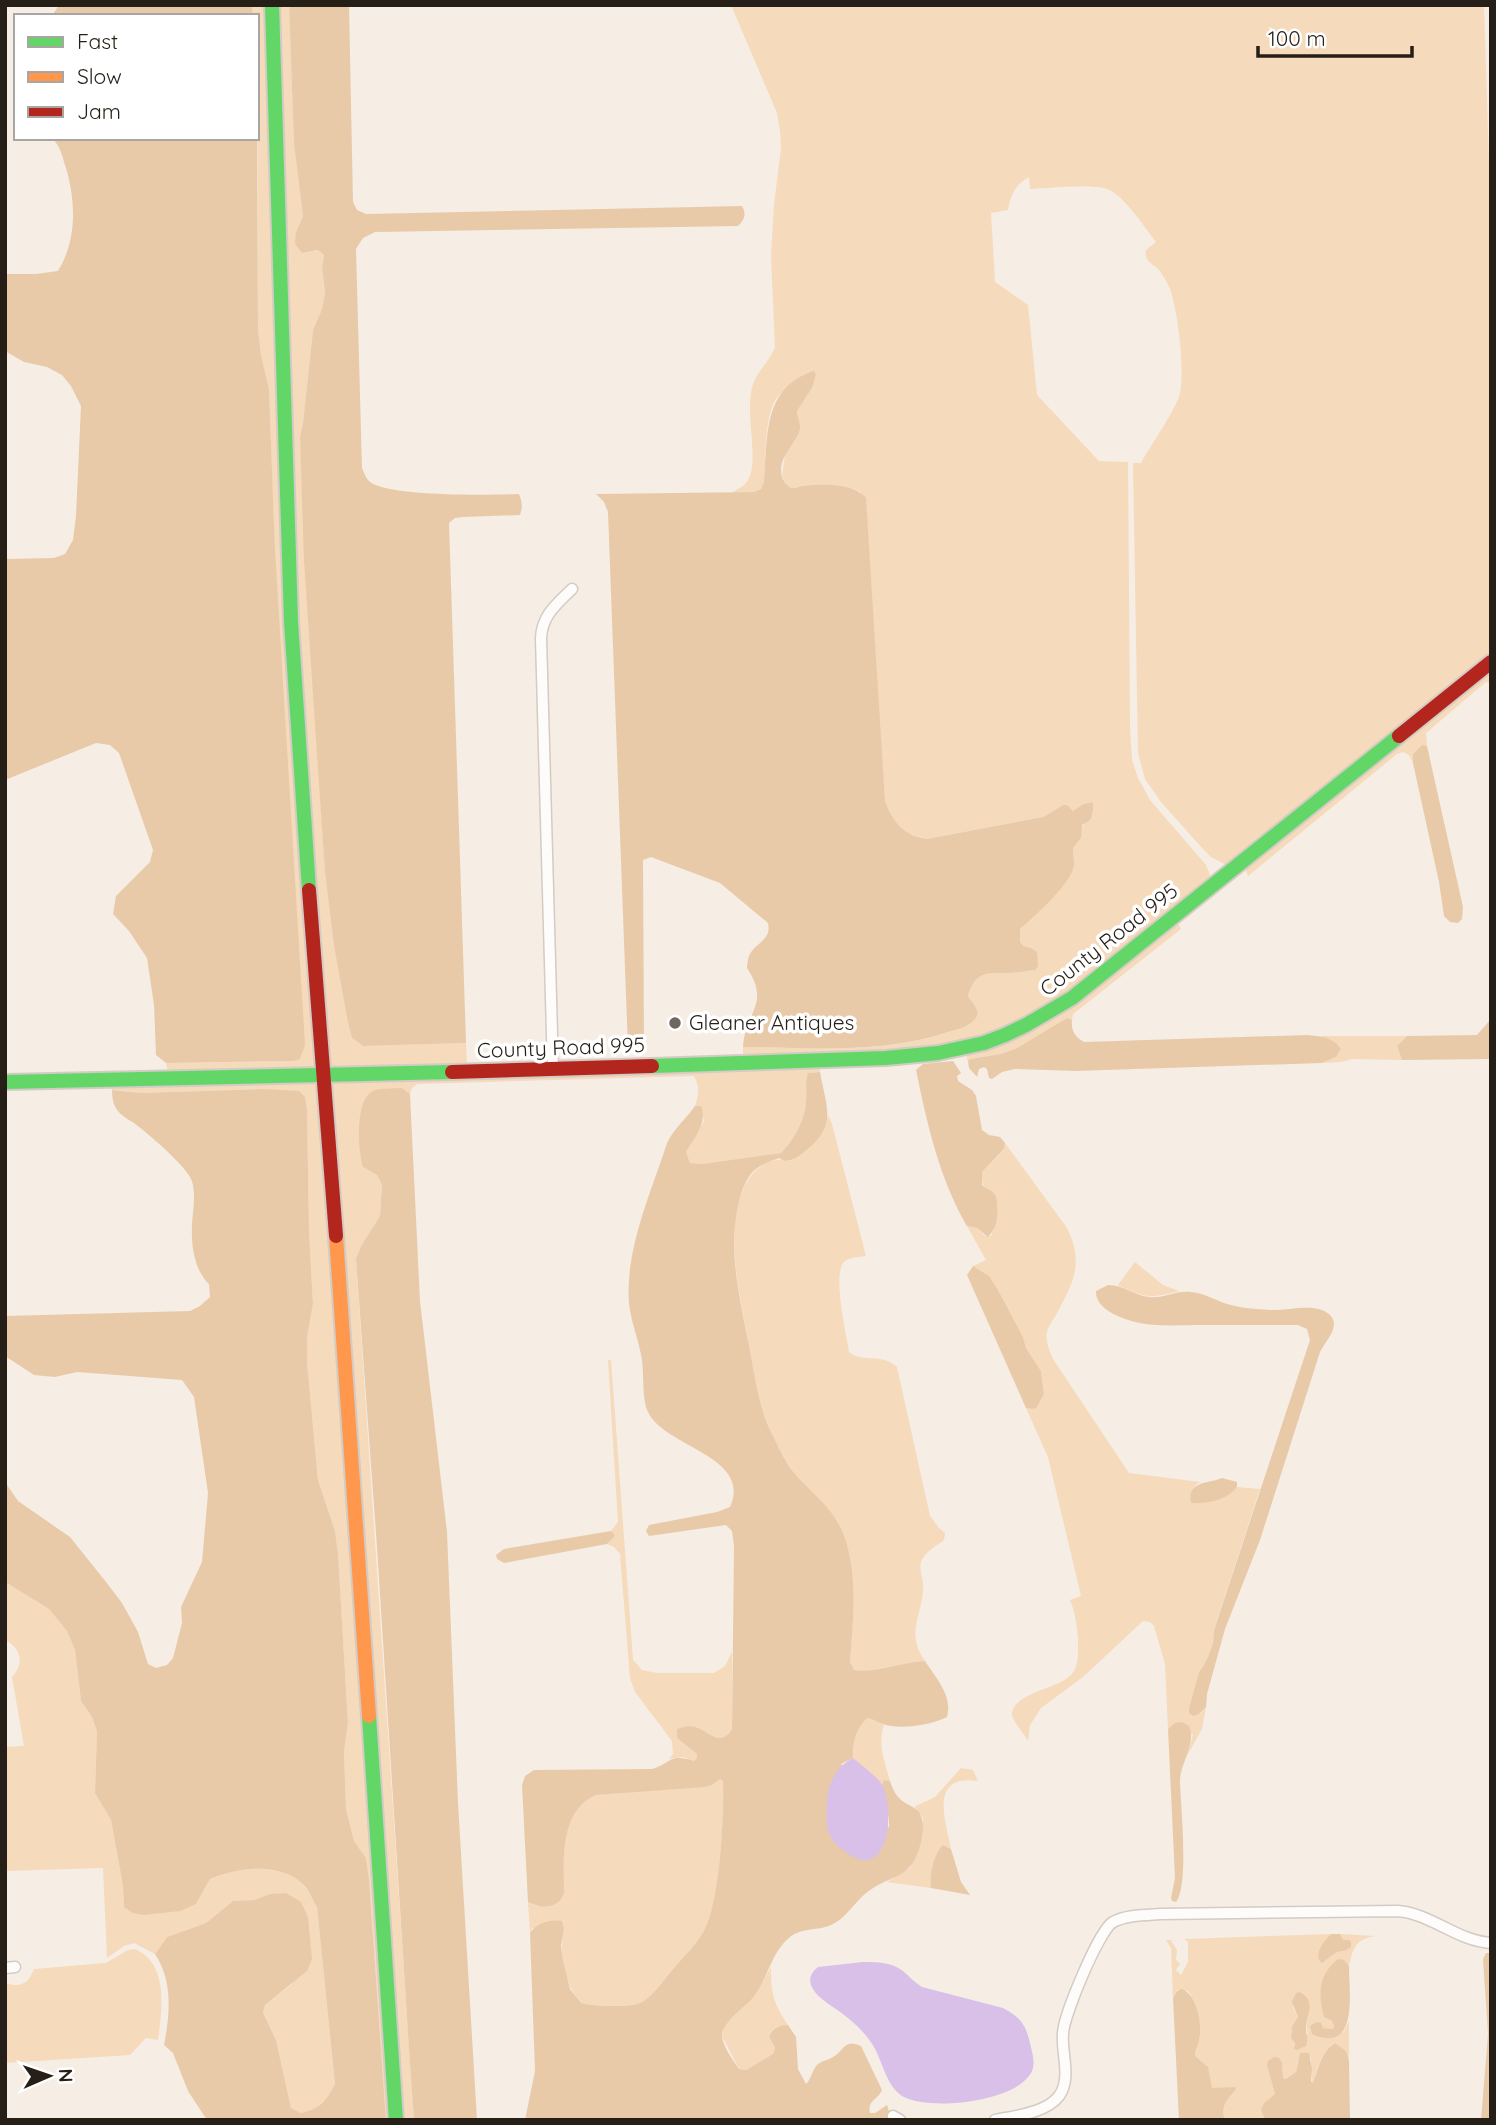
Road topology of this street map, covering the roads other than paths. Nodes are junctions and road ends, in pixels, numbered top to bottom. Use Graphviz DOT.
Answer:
graph roads {
  1 [pos="272,5"];
  2 [pos="572,589"];
  3 [pos="1491,662"];
  4 [pos="553,1070"];
  5 [pos="325,1075"];
  6 [pos="5,1082"];
  7 [pos="1491,1943"];
  8 [pos="396,2120"];
  9 [pos="995,2120"];
  1 -- 5 [label="main road"];
  2 -- 4 [label="street"];
  3 -- 4 [label="main road, County Road 995"];
  4 -- 5 [label="main road, County Road 995"];
  5 -- 6 [label="main road, County Road 995"];
  5 -- 8 [label="main road"];
  7 -- 9 [label="street"];
}
